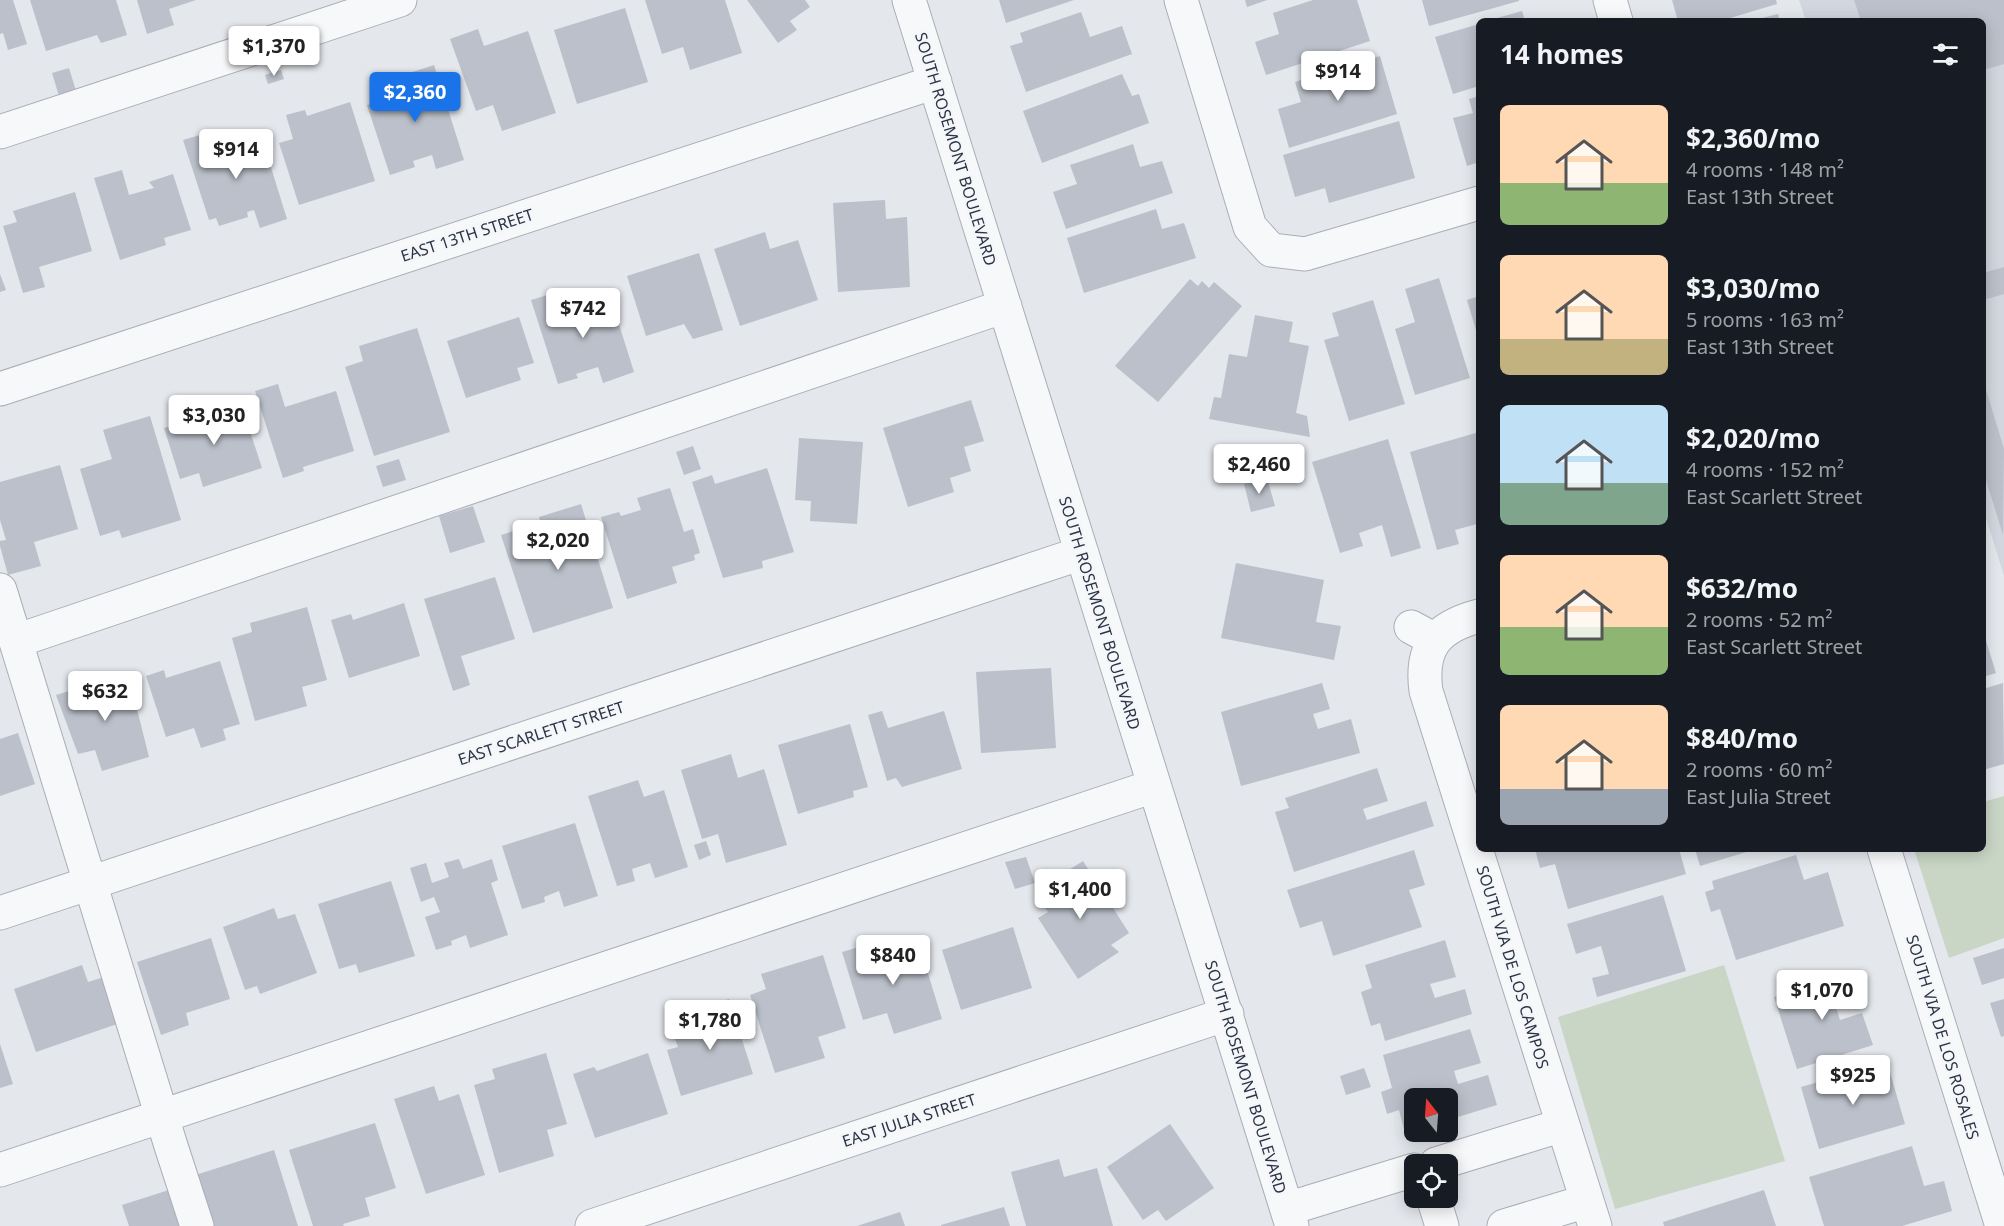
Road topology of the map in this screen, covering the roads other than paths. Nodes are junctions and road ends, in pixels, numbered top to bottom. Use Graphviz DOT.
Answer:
graph roads {
  1 [pos="400,0"];
  2 [pos="909,0"];
  3 [pos="1181,0"];
  4 [pos="1610,0"];
  5 [pos="1615,18"];
  6 [pos="934,82"];
  7 [pos="0,132"];
  8 [pos="1476,204"];
  9 [pos="1005,306"];
  10 [pos="0,389"];
  11 [pos="1082,554"];
  12 [pos="0,590"];
  13 [pos="1476,617"];
  14 [pos="16,641"];
  15 [pos="1154,786"];
  16 [pos="1476,849"];
  17 [pos="1477,852"];
  18 [pos="1885,852"];
  19 [pos="91,883"];
  20 [pos="0,913"];
  21 [pos="1227,1014"];
  22 [pos="162,1116"];
  23 [pos="1563,1125"];
  24 [pos="1458,1157"];
  25 [pos="0,1170"];
  26 [pos="1404,1174"];
  27 [pos="1436,1208"];
  28 [pos="1591,1213"];
  29 [pos="1289,1218"];
  30 [pos="197,1226"];
  31 [pos="592,1226"];
  32 [pos="1442,1226"];
  33 [pos="1504,1226"];
  34 [pos="2002,1226"];
  1 -- 7 [label="street"];
  2 -- 6 [label="street, SOUTH ROSEMONT BOULEVARD"];
  3 -- 8 [label="street"];
  4 -- 5 [label="street"];
  6 -- 9 [label="street, SOUTH ROSEMONT BOULEVARD"];
  6 -- 10 [label="street, EAST 13TH STREET"];
  9 -- 11 [label="street, SOUTH ROSEMONT BOULEVARD"];
  9 -- 14 [label="street"];
  11 -- 15 [label="street, SOUTH ROSEMONT BOULEVARD"];
  11 -- 19 [label="street, EAST SCARLETT STREET"];
  12 -- 14 [label="street"];
  13 -- 16 [label="street, SOUTH VIA DE LOS CAMPOS"];
  14 -- 19 [label="street"];
  15 -- 21 [label="street, SOUTH ROSEMONT BOULEVARD"];
  15 -- 22 [label="street"];
  17 -- 23 [label="street, SOUTH VIA DE LOS CAMPOS"];
  18 -- 34 [label="street, SOUTH VIA DE LOS ROSALES"];
  19 -- 20 [label="street, EAST SCARLETT STREET"];
  19 -- 22 [label="street"];
  21 -- 29 [label="street, SOUTH ROSEMONT BOULEVARD"];
  21 -- 31 [label="street, EAST JULIA STREET"];
  22 -- 25 [label="street"];
  22 -- 30 [label="street"];
  23 -- 24 [label="street"];
  23 -- 28 [label="street, SOUTH VIA DE LOS CAMPOS"];
  26 -- 29 [label="street"];
  27 -- 32 [label="street"];
  28 -- 33 [label="street"];
}
